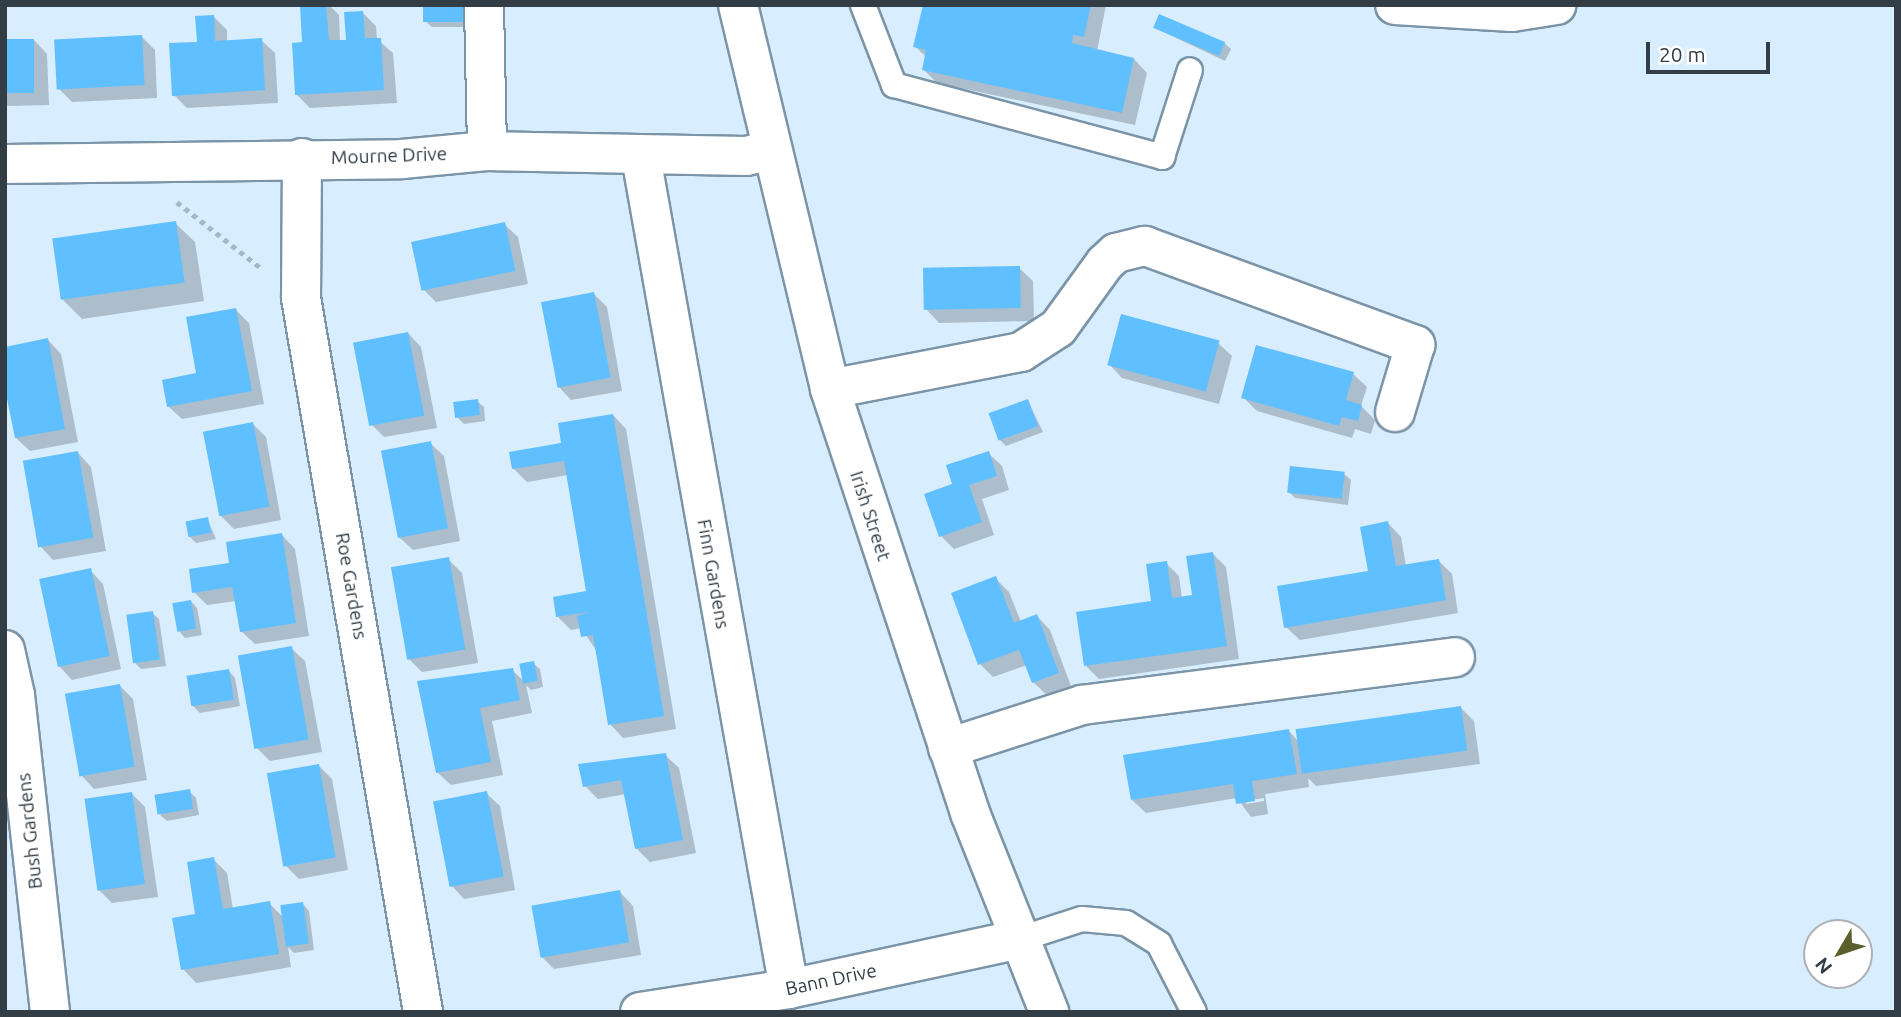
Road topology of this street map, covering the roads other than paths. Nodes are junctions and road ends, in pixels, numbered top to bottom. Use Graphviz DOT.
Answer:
graph roads {
  1 [pos="484,5"];
  2 [pos="738,5"];
  3 [pos="863,5"];
  4 [pos="1395,5"];
  5 [pos="1556,5"];
  6 [pos="1190,70"];
  7 [pos="771,150"];
  8 [pos="487,151"];
  9 [pos="641,157"];
  10 [pos="302,158"];
  11 [pos="5,164"];
  12 [pos="830,389"];
  13 [pos="1395,412"];
  14 [pos="5,650"];
  15 [pos="1455,657"];
  16 [pos="10,695"];
  17 [pos="948,748"];
  18 [pos="1020,939"];
  19 [pos="789,989"];
  20 [pos="50,1012"];
  21 [pos="423,1012"];
  22 [pos="640,1012"];
  23 [pos="1049,1012"];
  24 [pos="1194,1012"];
  1 -- 8 [label="street"];
  2 -- 7 [label="street, Irish Street"];
  3 -- 6 [label="lane"];
  4 -- 5 [label="street"];
  7 -- 9 [label="street, Mourne Drive"];
  7 -- 12 [label="street, Irish Street"];
  8 -- 9 [label="street, Mourne Drive"];
  8 -- 10 [label="street, Mourne Drive"];
  9 -- 19 [label="street, Finn Gardens"];
  10 -- 11 [label="street, Mourne Drive"];
  10 -- 21 [label="street, Roe Gardens"];
  12 -- 13 [label="street"];
  12 -- 17 [label="street, Irish Street"];
  14 -- 16 [label="street, Bush Gardens"];
  15 -- 17 [label="street"];
  16 -- 20 [label="street, Bush Gardens"];
  17 -- 18 [label="street, Irish Street"];
  18 -- 19 [label="street, Bann Drive"];
  18 -- 23 [label="street, Irish Street"];
  18 -- 24 [label="lane"];
  19 -- 22 [label="street, Bann Drive"];
}
